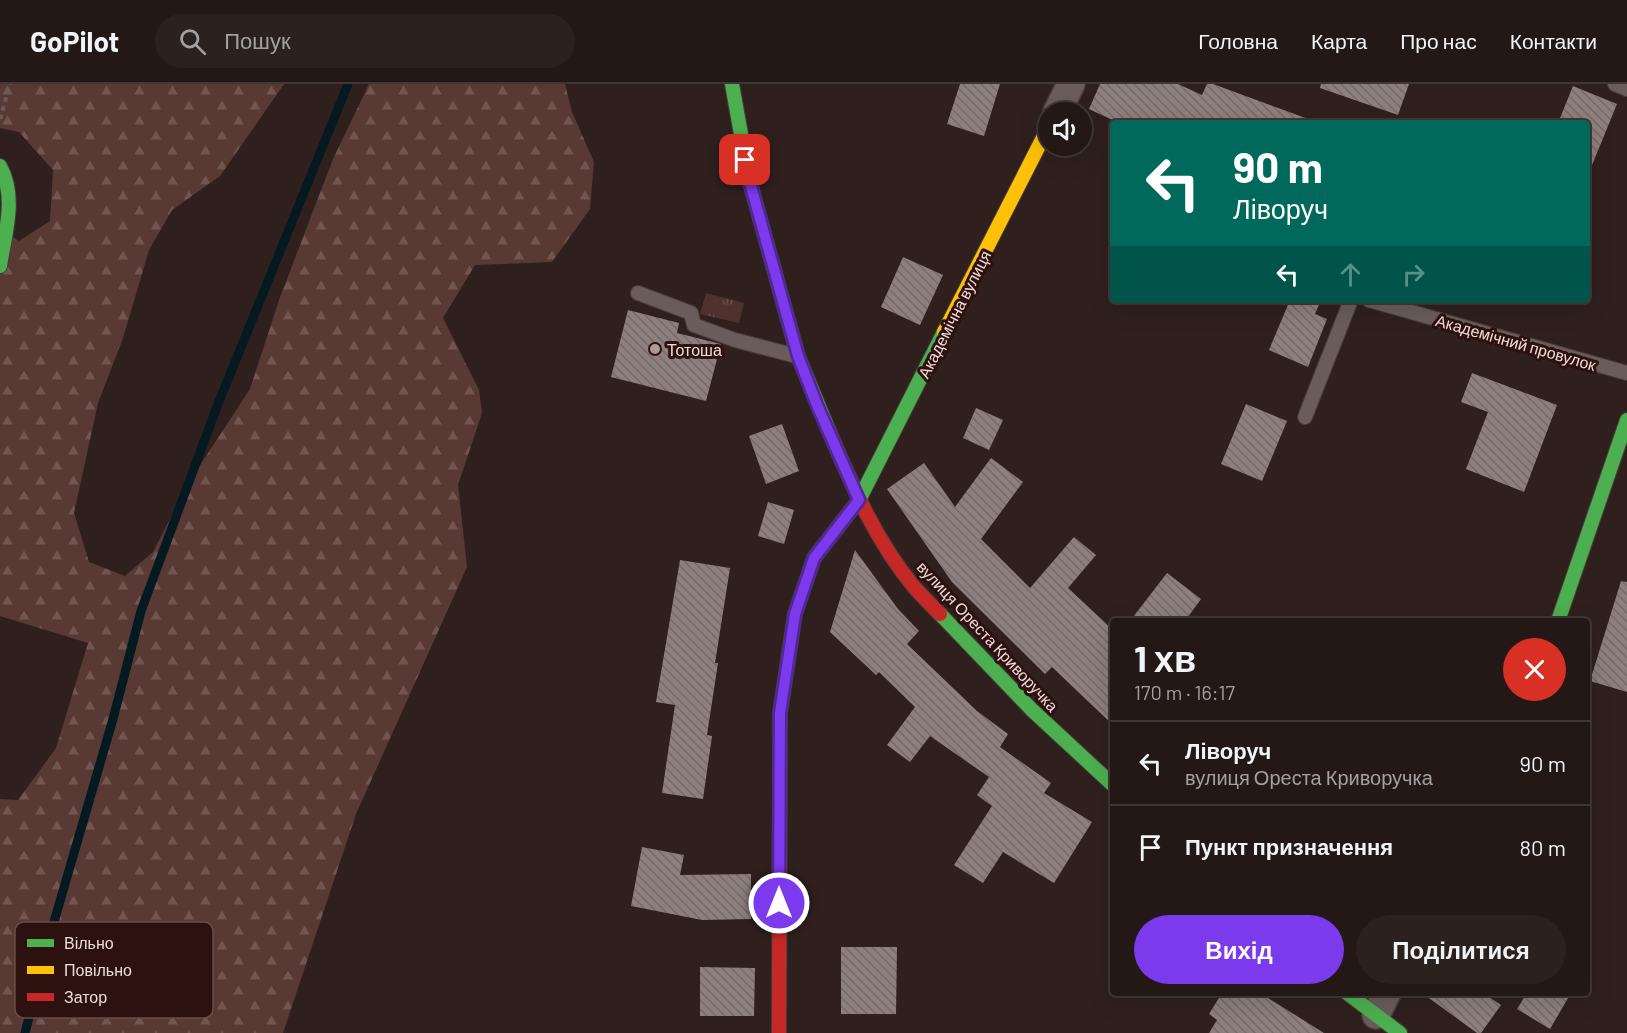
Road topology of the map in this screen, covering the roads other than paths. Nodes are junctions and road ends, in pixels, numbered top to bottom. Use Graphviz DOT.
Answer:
graph roads {
  1 [pos="732,84"];
  2 [pos="1071,84"];
  3 [pos="1615,84"];
  4 [pos="1627,89"];
  5 [pos="1061,102"];
  6 [pos="1038,148"];
  7 [pos="0,166"];
  8 [pos="0,266"];
  9 [pos="638,293"];
  10 [pos="1350,303"];
  11 [pos="1380,303"];
  12 [pos="798,356"];
  13 [pos="1627,373"];
  14 [pos="1305,417"];
  15 [pos="1627,420"];
  16 [pos="859,500"];
  17 [pos="1559,618"];
  18 [pos="1110,782"];
  19 [pos="1357,996"];
  20 [pos="1382,1004"];
  21 [pos="779,1033"];
  22 [pos="1400,1033"];
  1 -- 12 [label="street, вулиця Ореста Криворучка"];
  2 -- 5 [label="street"];
  3 -- 4 [label="lane"];
  6 -- 16 [label="street, Академічна вулиця"];
  7 -- 8 [label="street"];
  9 -- 12 [label="lane"];
  10 -- 14 [label="lane"];
  11 -- 13 [label="lane, Академічний провулок"];
  12 -- 16 [label="street, вулиця Ореста Криворучка"];
  15 -- 17 [label="street"];
  16 -- 18 [label="street, вулиця Ореста Криворучка"];
  16 -- 21 [label="street, Академічна вулиця"];
  19 -- 20 [label="street"];
  20 -- 22 [label="street"];
}
